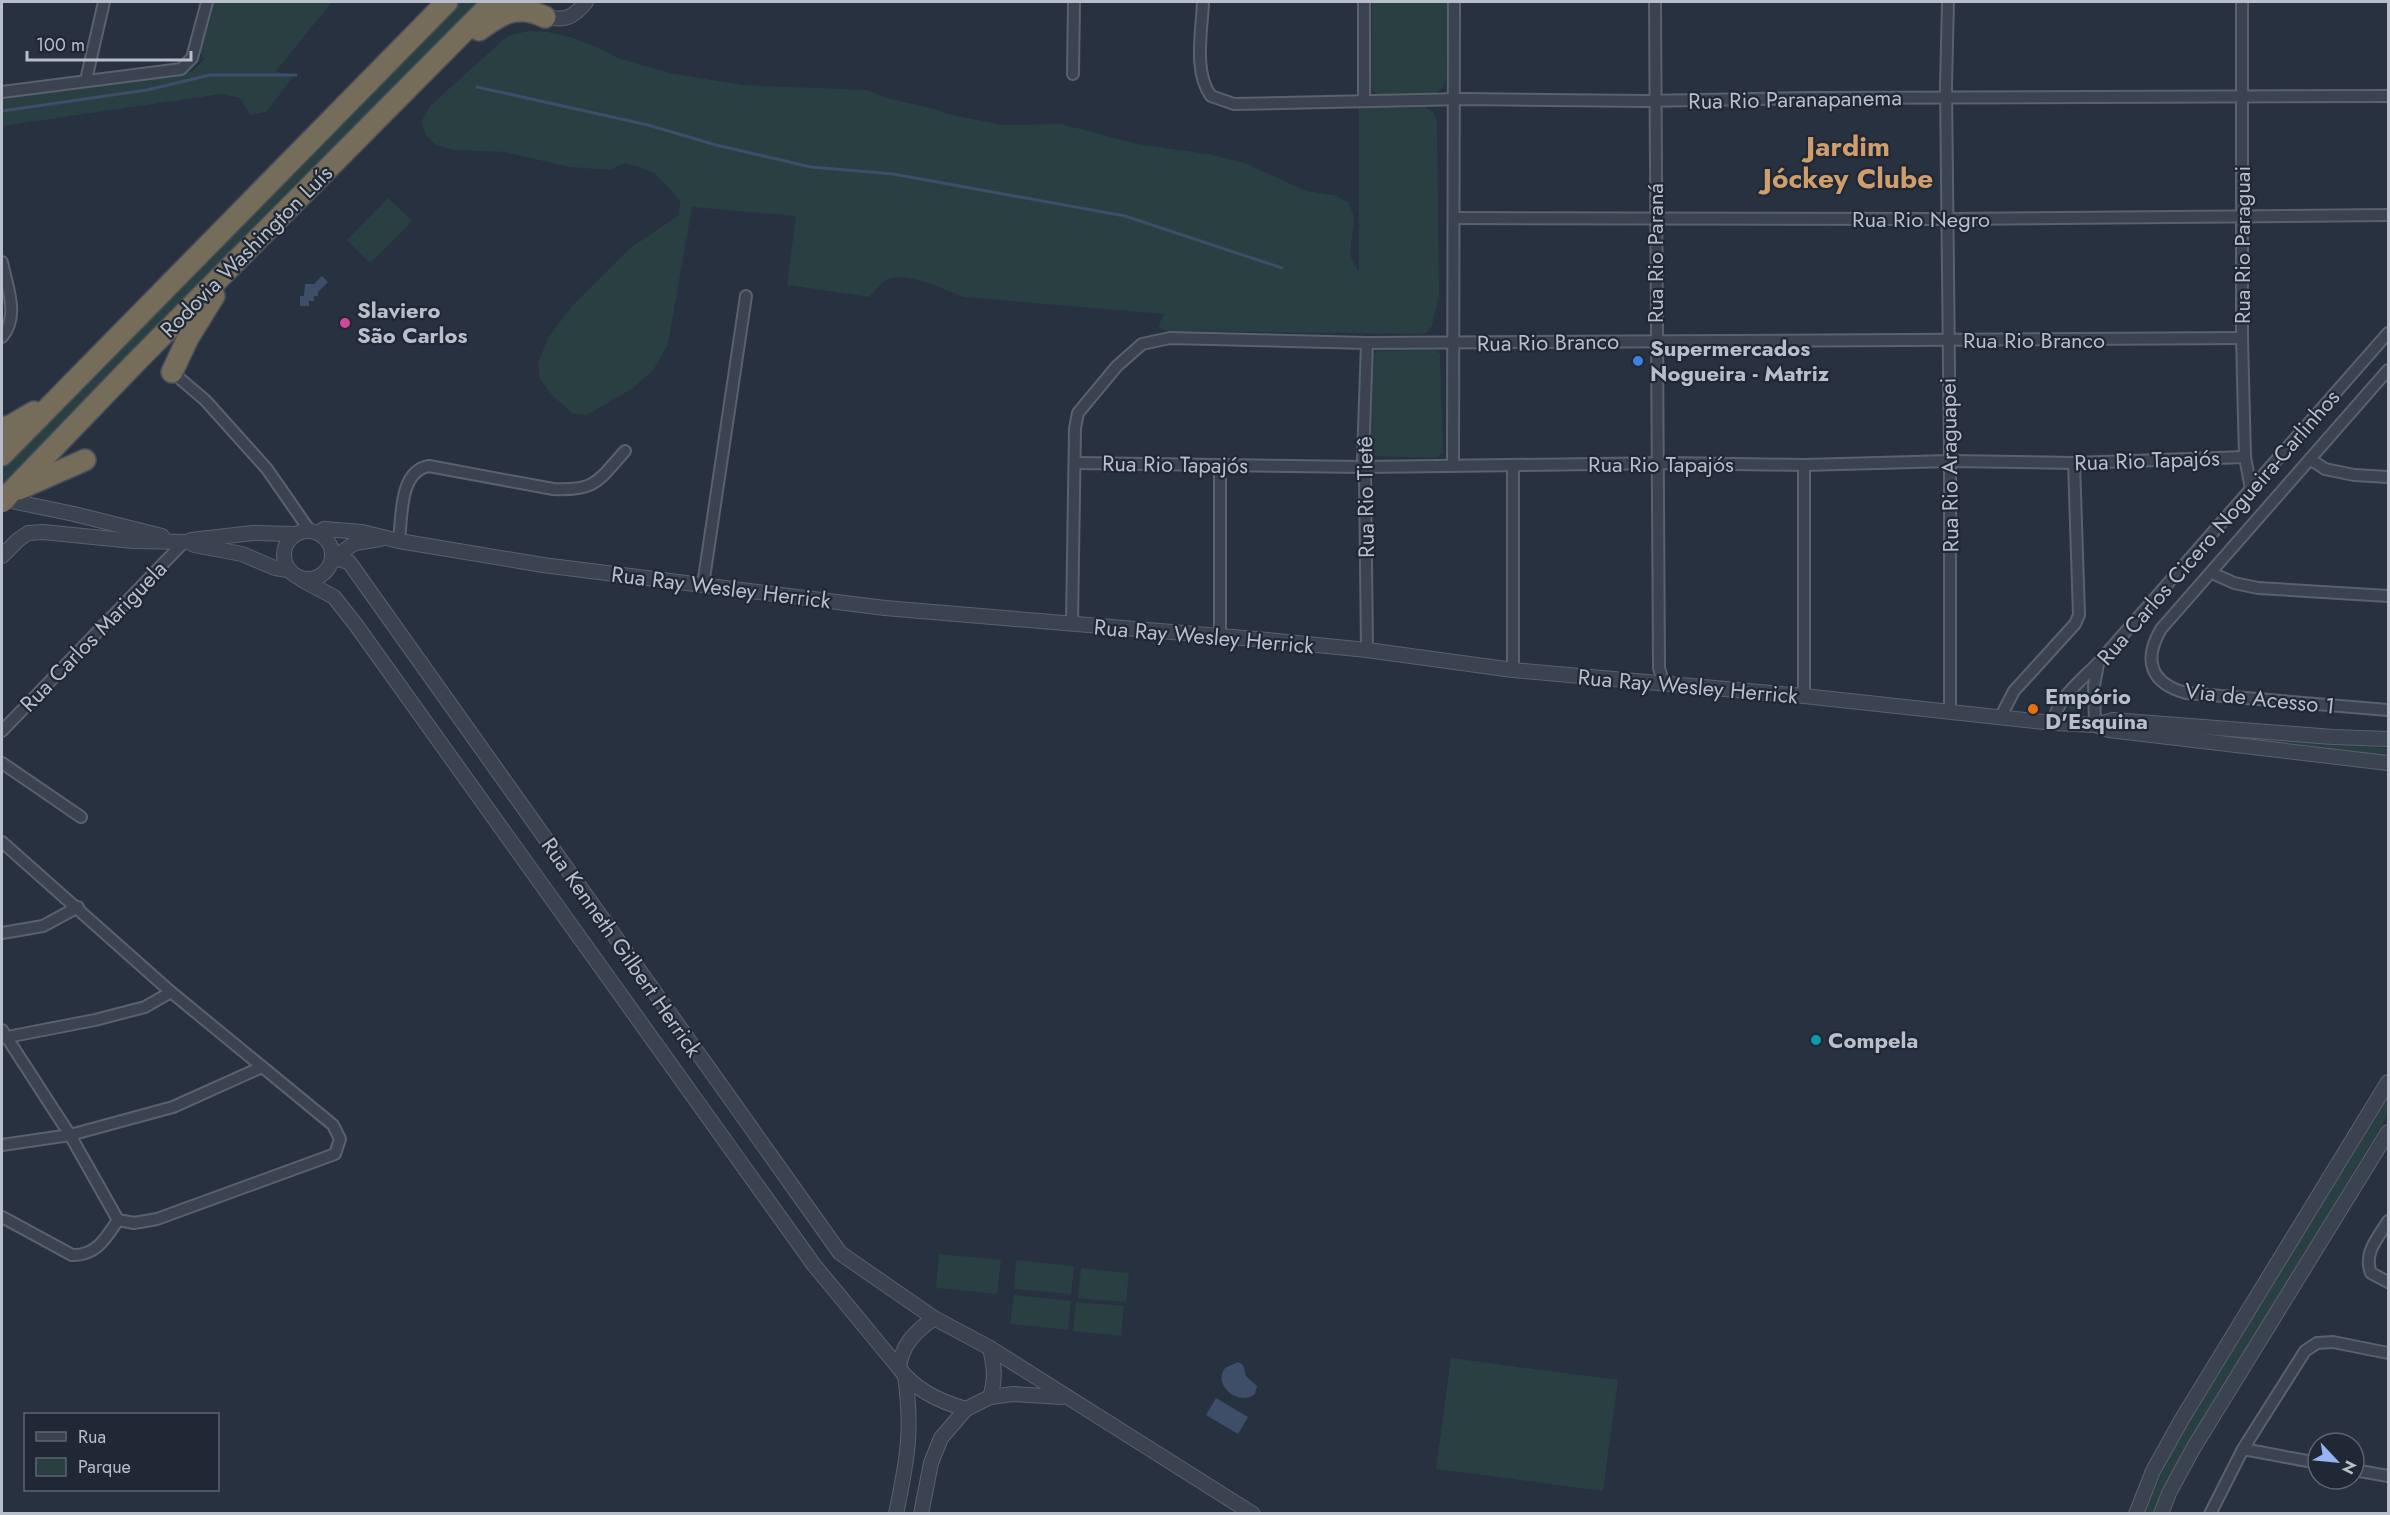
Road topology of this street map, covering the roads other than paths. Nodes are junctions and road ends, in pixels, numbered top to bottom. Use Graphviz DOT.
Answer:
graph roads {
  1 [pos="104,2"];
  2 [pos="207,2"];
  3 [pos="441,2"];
  4 [pos="447,2"];
  5 [pos="493,2"];
  6 [pos="586,2"];
  7 [pos="1074,2"];
  8 [pos="1203,2"];
  9 [pos="1364,2"];
  10 [pos="1454,2"];
  11 [pos="1655,2"];
  12 [pos="1948,2"];
  13 [pos="2242,2"];
  14 [pos="540,9"];
  15 [pos="404,45"];
  16 [pos="433,60"];
  17 [pos="1073,74"];
  18 [pos="86,80"];
  19 [pos="2,92"];
  20 [pos="2242,96"];
  21 [pos="2388,96"];
  22 [pos="1946,98"];
  23 [pos="1453,100"];
  24 [pos="1364,101"];
  25 [pos="1655,101"];
  26 [pos="2388,215"];
  27 [pos="2243,217"];
  28 [pos="1454,218"];
  29 [pos="1656,219"];
  30 [pos="1948,219"];
  31 [pos="256,241"];
  32 [pos="2,262"];
  33 [pos="746,296"];
  34 [pos="2388,333"];
  35 [pos="2,337"];
  36 [pos="2242,338"];
  37 [pos="1948,340"];
  38 [pos="1655,341"];
  39 [pos="1453,342"];
  40 [pos="1367,343"];
  41 [pos="2388,370"];
  42 [pos="172,372"];
  43 [pos="56,401"];
  44 [pos="2,428"];
  45 [pos="625,451"];
  46 [pos="2,455"];
  47 [pos="2246,458"];
  48 [pos="2310,459"];
  49 [pos="85,460"];
  50 [pos="1950,461"];
  51 [pos="1076,463"];
  52 [pos="2074,463"];
  53 [pos="1657,464"];
  54 [pos="1220,465"];
  55 [pos="1453,465"];
  56 [pos="1803,465"];
  57 [pos="1513,466"];
  58 [pos="1364,467"];
  59 [pos="2388,477"];
  60 [pos="2251,489"];
  61 [pos="5,497"];
  62 [pos="314,532"];
  63 [pos="295,534"];
  64 [pos="393,540"];
  65 [pos="187,542"];
  66 [pos="2,556"];
  67 [pos="333,558"];
  68 [pos="288,570"];
  69 [pos="2212,573"];
  70 [pos="302,580"];
  71 [pos="703,585"];
  72 [pos="2388,596"];
  73 [pos="1072,623"];
  74 [pos="1221,636"];
  75 [pos="1367,650"];
  76 [pos="2098,663"];
  77 [pos="1513,670"];
  78 [pos="1664,684"];
  79 [pos="1804,696"];
  80 [pos="2388,710"];
  81 [pos="1950,712"];
  82 [pos="2001,716"];
  83 [pos="2054,723"];
  84 [pos="2094,725"];
  85 [pos="2,731"];
  86 [pos="2388,739"];
  87 [pos="2388,763"];
  88 [pos="2,764"];
  89 [pos="81,817"];
  90 [pos="2,842"];
  91 [pos="78,908"];
  92 [pos="2,933"];
  93 [pos="171,992"];
  94 [pos="3,1035"];
  95 [pos="261,1067"];
  96 [pos="2388,1082"];
  97 [pos="2388,1132"];
  98 [pos="70,1135"];
  99 [pos="2,1145"];
  100 [pos="2,1217"];
  101 [pos="118,1220"];
  102 [pos="2388,1221"];
  103 [pos="2388,1282"];
  104 [pos="934,1318"];
  105 [pos="990,1348"];
  106 [pos="2388,1353"];
  107 [pos="902,1372"];
  108 [pos="990,1397"];
  109 [pos="1064,1397"];
  110 [pos="966,1409"];
  111 [pos="2243,1449"];
  112 [pos="2306,1461"];
  113 [pos="2366,1472"];
  114 [pos="2388,1476"];
  115 [pos="896,1514"];
  116 [pos="921,1514"];
  117 [pos="1253,1514"];
  118 [pos="2136,1514"];
  119 [pos="2161,1514"];
  120 [pos="2210,1514"];
  1 -- 18 [label="street"];
  2 -- 18 [label="street"];
  3 -- 15 [label="highway"];
  4 -- 15 [label="highway, Rodovia Washington Luís"];
  5 -- 16 [label="highway, Rodovia Washington Luís"];
  6 -- 14 [label="street"];
  7 -- 17 [label="street"];
  8 -- 24 [label="street, Rua Rio Paranapanema"];
  9 -- 24 [label="street"];
  10 -- 23 [label="street"];
  11 -- 25 [label="street, Rua Rio Paraná"];
  12 -- 22 [label="street, Rua Rio Araguapei"];
  13 -- 20 [label="street, Rua Rio Paraguai"];
  14 -- 16 [label="highway"];
  15 -- 43 [label="highway, Rodovia Washington Luís"];
  16 -- 31 [label="highway, Rodovia Washington Luís"];
  18 -- 19 [label="street"];
  20 -- 21 [label="street, Rua Rio Paranapanema"];
  20 -- 22 [label="street, Rua Rio Paranapanema"];
  20 -- 27 [label="street, Rua Rio Paraguai"];
  22 -- 25 [label="street, Rua Rio Paranapanema"];
  22 -- 30 [label="street, Rua Rio Araguapei"];
  23 -- 24 [label="street, Rua Rio Paranapanema"];
  23 -- 25 [label="street, Rua Rio Paranapanema"];
  23 -- 28 [label="street"];
  25 -- 29 [label="street, Rua Rio Paraná"];
  26 -- 27 [label="street, Rua Rio Negro"];
  27 -- 30 [label="street, Rua Rio Negro"];
  27 -- 36 [label="street, Rua Rio Paraguai"];
  28 -- 29 [label="street, Rua Rio Negro"];
  28 -- 39 [label="street"];
  29 -- 30 [label="street, Rua Rio Negro"];
  29 -- 38 [label="street, Rua Rio Paraná"];
  30 -- 37 [label="street, Rua Rio Araguapei"];
  31 -- 42 [label="highway"];
  31 -- 61 [label="highway, Rodovia Washington Luís"];
  32 -- 35 [label="street"];
  33 -- 71 [label="street"];
  34 -- 60 [label="street, Rua Carlos Cicero Nogueira-Carlinhos"];
  36 -- 37 [label="street, Rua Rio Branco"];
  36 -- 47 [label="street, Rua Rio Paraguai"];
  37 -- 38 [label="street, Rua Rio Branco"];
  37 -- 50 [label="street, Rua Rio Araguapei"];
  38 -- 39 [label="street, Rua Rio Branco"];
  38 -- 53 [label="street, Rua Rio Paraná"];
  39 -- 40 [label="street, Rua Rio Branco"];
  39 -- 55 [label="street"];
  40 -- 51 [label="street, Rua Rio Branco"];
  40 -- 58 [label="street, Rua Rio Tietê"];
  41 -- 48 [label="street"];
  42 -- 62 [label="street"];
  43 -- 44 [label="highway"];
  43 -- 46 [label="highway, Rodovia Washington Luís"];
  45 -- 64 [label="street"];
  47 -- 52 [label="street, Rua Rio Tapajós"];
  47 -- 60 [label="street, Rua Rio Paraguai"];
  48 -- 59 [label="street"];
  48 -- 69 [label="street"];
  49 -- 61 [label="highway"];
  50 -- 52 [label="street, Rua Rio Tapajós"];
  50 -- 56 [label="street, Rua Rio Tapajós"];
  50 -- 81 [label="street, Rua Rio Araguapei"];
  51 -- 54 [label="street, Rua Rio Tapajós"];
  51 -- 73 [label="street, Rua Rio Branco"];
  52 -- 82 [label="street"];
  53 -- 56 [label="street, Rua Rio Tapajós"];
  53 -- 57 [label="street, Rua Rio Tapajós"];
  53 -- 78 [label="street, Rua Rio Paraná"];
  54 -- 58 [label="street, Rua Rio Tapajós"];
  54 -- 74 [label="street"];
  55 -- 57 [label="street, Rua Rio Tapajós"];
  55 -- 58 [label="street, Rua Rio Tapajós"];
  56 -- 79 [label="street"];
  57 -- 77 [label="street"];
  58 -- 75 [label="street, Rua Rio Tietê"];
  60 -- 76 [label="street, Rua Carlos Cicero Nogueira-Carlinhos"];
  61 -- 65 [label="street"];
  62 -- 63 [label="street"];
  62 -- 64 [label="street, Rua Ray Wesley Herrick"];
  62 -- 67 [label="street"];
  63 -- 65 [label="street"];
  63 -- 68 [label="street"];
  64 -- 67 [label="street"];
  64 -- 71 [label="street, Rua Ray Wesley Herrick"];
  65 -- 66 [label="street"];
  65 -- 68 [label="street"];
  65 -- 85 [label="street, Rua Carlos Mariguela"];
  67 -- 70 [label="street"];
  67 -- 104 [label="street, Rua Kenneth Gilbert Herrick"];
  68 -- 70 [label="street"];
  69 -- 72 [label="street"];
  69 -- 80 [label="street, Via de Acesso 1"];
  70 -- 107 [label="street"];
  71 -- 73 [label="street, Rua Ray Wesley Herrick"];
  73 -- 74 [label="street, Rua Ray Wesley Herrick"];
  74 -- 75 [label="street, Rua Ray Wesley Herrick"];
  75 -- 77 [label="street, Rua Ray Wesley Herrick"];
  76 -- 83 [label="street, Rua Carlos Cicero Nogueira-Carlinhos"];
  76 -- 84 [label="street"];
  77 -- 78 [label="street, Rua Ray Wesley Herrick"];
  78 -- 79 [label="street, Rua Ray Wesley Herrick"];
  79 -- 81 [label="street, Rua Ray Wesley Herrick"];
  81 -- 82 [label="street, Rua Ray Wesley Herrick"];
  82 -- 83 [label="street, Rua Ray Wesley Herrick"];
  83 -- 84 [label="street, Rua Ray Wesley Herrick"];
  84 -- 86 [label="street, Rua Ray Wesley Herrick"];
  84 -- 87 [label="street, Rua Ray Wesley Herrick"];
  88 -- 89 [label="street"];
  90 -- 91 [label="street"];
  91 -- 92 [label="street"];
  91 -- 93 [label="street"];
  93 -- 94 [label="street"];
  93 -- 95 [label="street"];
  94 -- 98 [label="street"];
  95 -- 98 [label="street"];
  95 -- 101 [label="street"];
  96 -- 118 [label="street"];
  97 -- 119 [label="street"];
  98 -- 99 [label="street"];
  98 -- 101 [label="street"];
  100 -- 101 [label="street"];
  102 -- 103 [label="street"];
  104 -- 105 [label="street"];
  104 -- 107 [label="street"];
  105 -- 108 [label="street"];
  105 -- 109 [label="street"];
  106 -- 111 [label="street"];
  107 -- 110 [label="street"];
  107 -- 115 [label="street"];
  108 -- 109 [label="street"];
  108 -- 110 [label="street"];
  109 -- 117 [label="street"];
  110 -- 116 [label="street"];
  111 -- 112 [label="street"];
  111 -- 120 [label="street"];
  113 -- 114 [label="street"];
}
